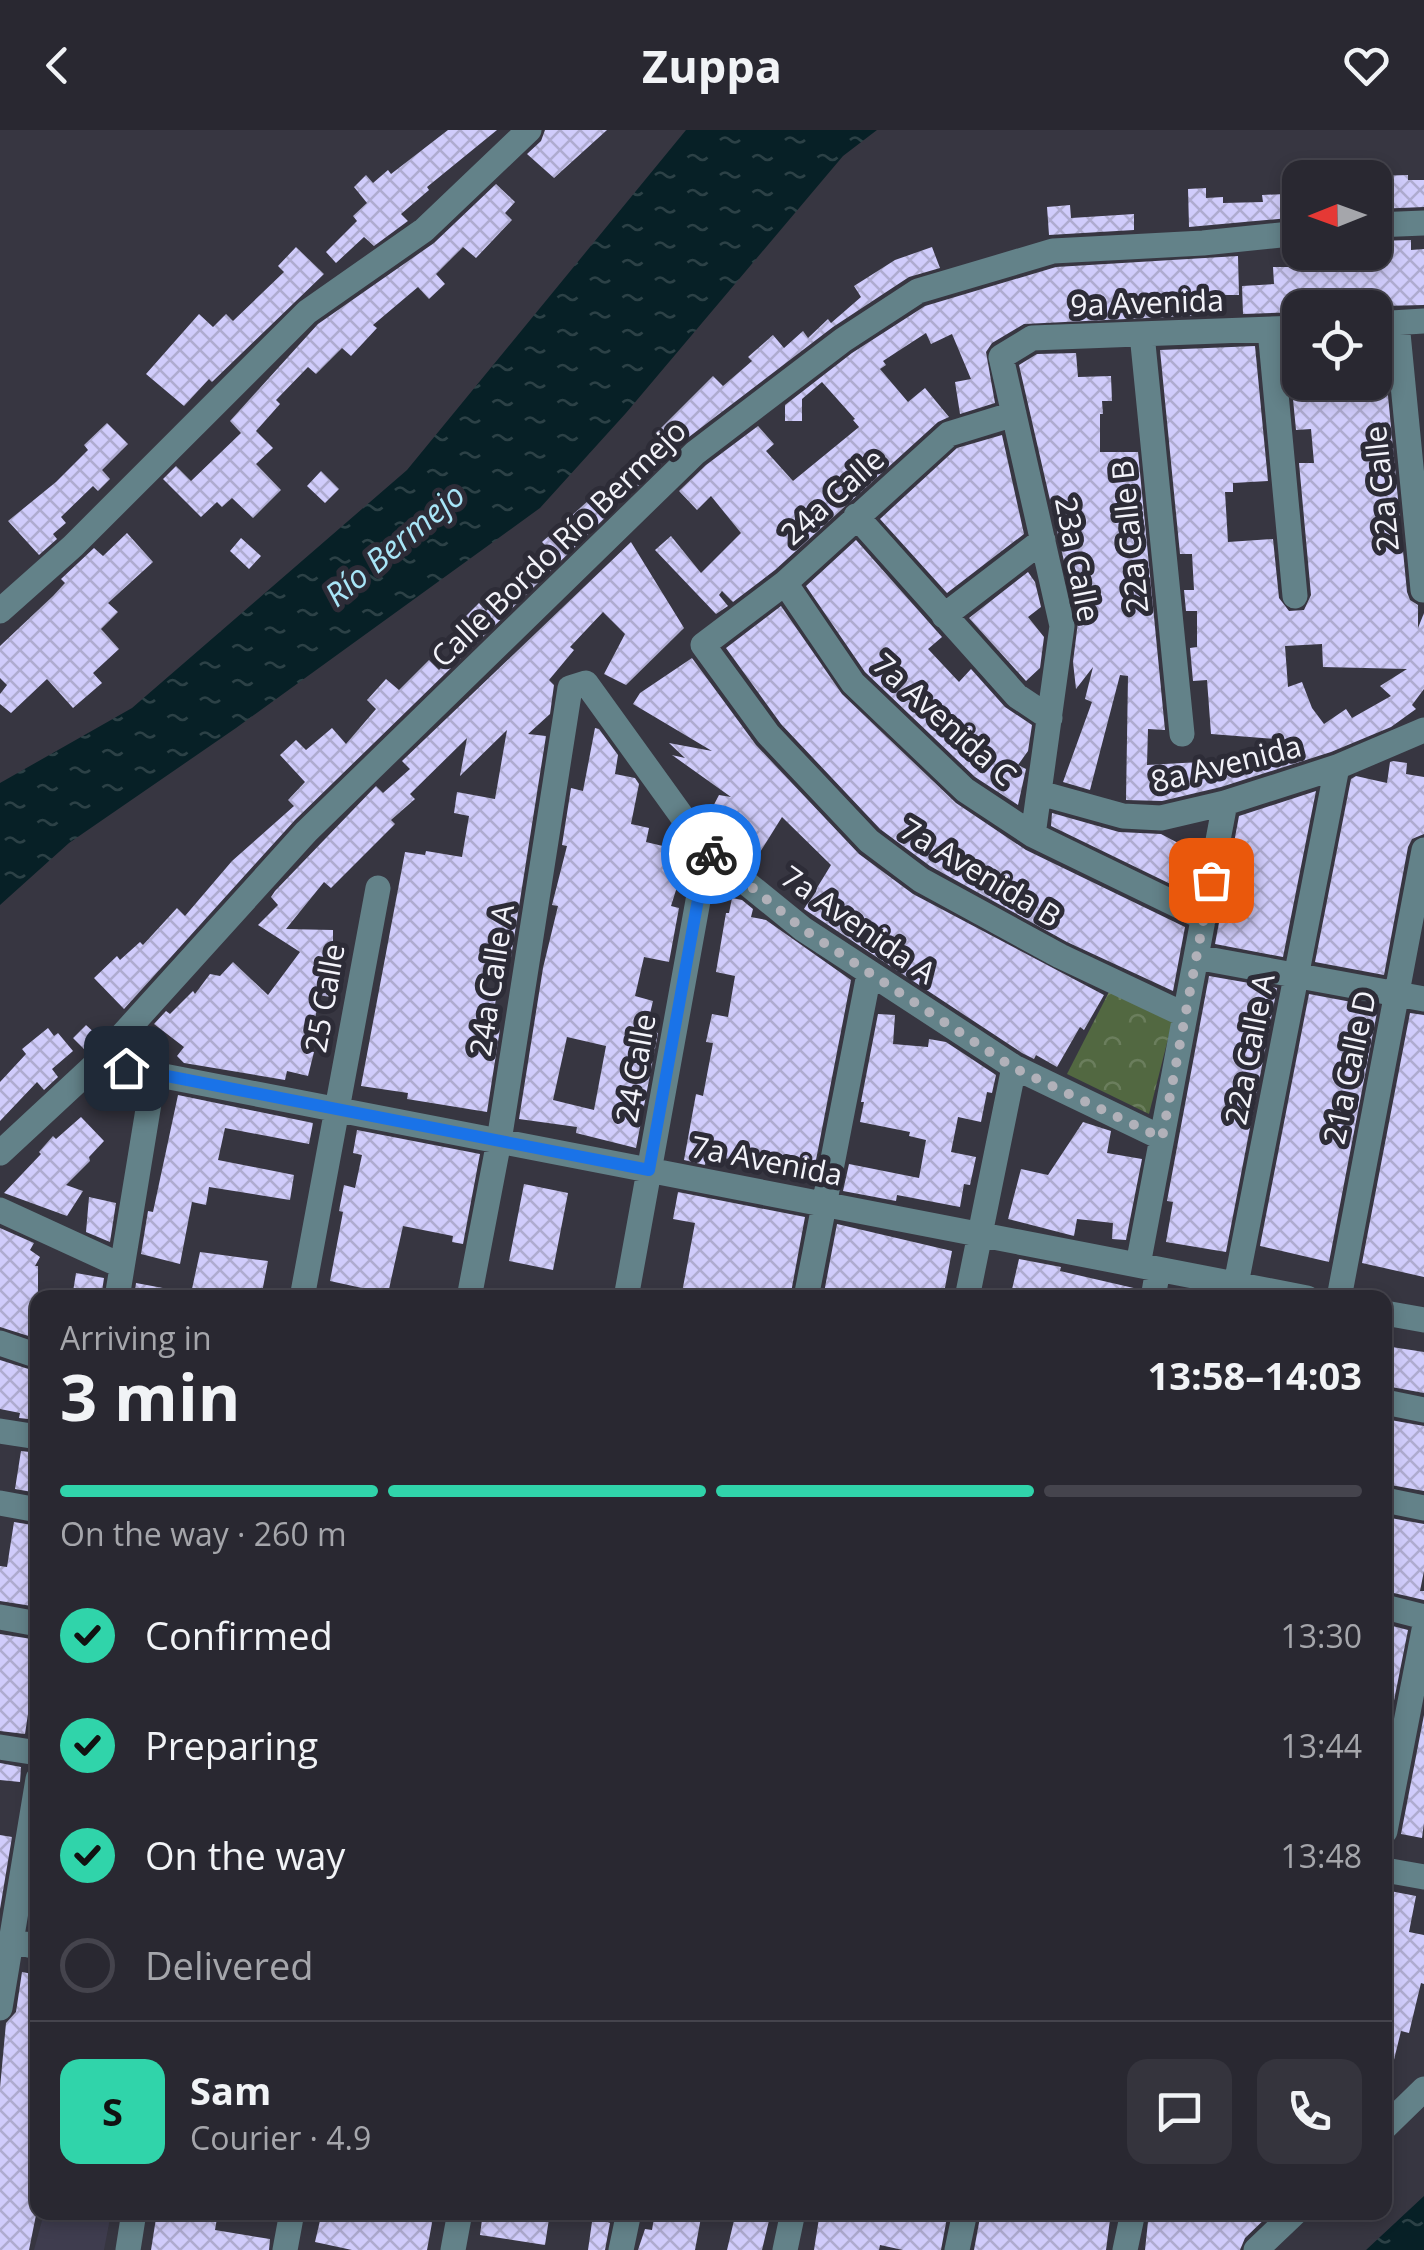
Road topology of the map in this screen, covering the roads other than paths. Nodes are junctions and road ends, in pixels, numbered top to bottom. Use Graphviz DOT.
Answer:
graph roads {
  1 [pos="529,130"];
  2 [pos="1424,223"];
  3 [pos="1392,224"];
  4 [pos="1282,235"];
  5 [pos="1424,321"];
  6 [pos="1392,324"];
  7 [pos="1282,329"];
  8 [pos="1270,330"];
  9 [pos="1142,334"];
  10 [pos="1001,357"];
  11 [pos="1392,367"];
  12 [pos="1014,414"];
  13 [pos="856,516"];
  14 [pos="1043,540"];
  15 [pos="785,583"];
  16 [pos="1423,590"];
  17 [pos="1295,596"];
  18 [pos="0,611"];
  19 [pos="944,616"];
  20 [pos="703,645"];
  21 [pos="586,684"];
  22 [pos="1050,718"];
  23 [pos="1424,730"];
  24 [pos="1182,734"];
  25 [pos="1337,767"];
  26 [pos="1040,792"];
  27 [pos="1225,803"];
  28 [pos="1033,835"];
  29 [pos="707,850"];
  30 [pos="1424,850"];
  31 [pos="378,888"];
  32 [pos="1204,918"];
  33 [pos="1196,956"];
  34 [pos="869,974"];
  35 [pos="1297,975"];
  36 [pos="1398,994"];
  37 [pos="1424,998"];
  38 [pos="1185,1015"];
  39 [pos="97,1063"];
  40 [pos="1014,1068"];
  41 [pos="154,1074"];
  42 [pos="337,1109"];
  43 [pos="1162,1138"];
  44 [pos="499,1140"];
  45 [pos="0,1152"];
  46 [pos="649,1170"];
  47 [pos="824,1204"];
  48 [pos="0,1210"];
  49 [pos="980,1234"];
  50 [pos="122,1266"];
  51 [pos="1148,1267"];
  52 [pos="1236,1284"];
  53 [pos="118,1290"];
  54 [pos="303,1290"];
  55 [pos="471,1290"];
  56 [pos="627,1290"];
  57 [pos="808,1290"];
  58 [pos="969,1290"];
  59 [pos="1151,1290"];
  60 [pos="1266,1290"];
  61 [pos="1340,1290"];
  62 [pos="1392,1314"];
  63 [pos="1424,1320"];
  64 [pos="0,1343"];
  65 [pos="30,1353"];
  66 [pos="1392,1403"];
  67 [pos="1424,1410"];
  68 [pos="0,1430"];
  69 [pos="30,1436"];
  70 [pos="1392,1501"];
  71 [pos="0,1504"];
  72 [pos="1424,1508"];
  73 [pos="30,1509"];
  74 [pos="1392,1610"];
  75 [pos="0,1617"];
  76 [pos="1424,1617"];
  77 [pos="30,1623"];
  78 [pos="1424,1630"];
  79 [pos="0,1747"];
  80 [pos="30,1752"];
  81 [pos="1392,1794"];
  82 [pos="30,1828"];
  83 [pos="1392,1871"];
  84 [pos="1424,1877"];
  85 [pos="11,1941"];
  86 [pos="30,1945"];
  87 [pos="0,2008"];
  88 [pos="1424,2089"];
  89 [pos="1392,2120"];
  90 [pos="133,2220"];
  91 [pos="291,2220"];
  92 [pos="459,2220"];
  93 [pos="628,2220"];
  94 [pos="791,2220"];
  95 [pos="963,2220"];
  96 [pos="1131,2220"];
  97 [pos="1288,2220"];
  98 [pos="128,2250"];
  99 [pos="285,2250"];
  100 [pos="453,2250"];
  101 [pos="622,2250"];
  102 [pos="785,2250"];
  103 [pos="957,2250"];
  104 [pos="1125,2250"];
  105 [pos="1256,2250"];
  1 -- 18 [label="street"];
  2 -- 3 [label="street"];
  4 -- 39 [label="street, Calle Bordo Río Bermejo"];
  5 -- 6 [label="street"];
  7 -- 8 [label="street, 9a Avenida"];
  8 -- 9 [label="street, 9a Avenida"];
  8 -- 17 [label="street"];
  9 -- 10 [label="street, 9a Avenida"];
  9 -- 24 [label="street, 22a Calle B"];
  10 -- 12 [label="street, 23a Calle"];
  11 -- 16 [label="street, 22a Calle"];
  12 -- 13 [label="street, 24a Calle"];
  12 -- 14 [label="street, 23a Calle"];
  13 -- 15 [label="street, 24a Calle"];
  13 -- 19 [label="street"];
  14 -- 19 [label="street"];
  14 -- 22 [label="street, 23a Calle"];
  15 -- 20 [label="street, 24a Calle"];
  15 -- 28 [label="street, 7a Avenida C"];
  19 -- 22 [label="street"];
  20 -- 38 [label="street, 7a Avenida B"];
  21 -- 29 [label="street, 7a Avenida A"];
  21 -- 44 [label="street, 24a Calle A"];
  22 -- 26 [label="street, 23a Calle"];
  23 -- 25 [label="street, 8a Avenida"];
  25 -- 27 [label="street, 8a Avenida"];
  25 -- 35 [label="street, 22a Calle A"];
  26 -- 27 [label="street, 8a Avenida"];
  26 -- 28 [label="street, 23a Calle"];
  27 -- 32 [label="street"];
  28 -- 32 [label="street, 7a Avenida C"];
  29 -- 34 [label="street, 7a Avenida A"];
  29 -- 46 [label="street, 24 Calle"];
  30 -- 36 [label="street, 21a Calle D"];
  31 -- 42 [label="street, 25 Calle"];
  32 -- 33 [label="street"];
  33 -- 35 [label="street"];
  33 -- 38 [label="street"];
  34 -- 40 [label="street, 7a Avenida A"];
  34 -- 47 [label="street"];
  35 -- 36 [label="street"];
  35 -- 52 [label="street, 22a Calle A"];
  36 -- 37 [label="street"];
  36 -- 61 [label="street, 21a Calle D"];
  38 -- 43 [label="street"];
  39 -- 41 [label="street, 7a Avenida"];
  39 -- 45 [label="street, Calle Bordo Río Bermejo"];
  40 -- 43 [label="street, 7a Avenida A"];
  40 -- 49 [label="street"];
  41 -- 42 [label="street, 7a Avenida"];
  41 -- 50 [label="street"];
  42 -- 44 [label="street, 7a Avenida"];
  42 -- 54 [label="street, 25 Calle"];
  43 -- 51 [label="street"];
  44 -- 46 [label="street, 7a Avenida"];
  44 -- 55 [label="street, 24a Calle A"];
  46 -- 47 [label="street, 7a Avenida"];
  46 -- 56 [label="street, 24 Calle"];
  47 -- 49 [label="street, 7a Avenida"];
  47 -- 57 [label="street"];
  48 -- 50 [label="street"];
  49 -- 51 [label="street, 7a Avenida"];
  49 -- 58 [label="street"];
  50 -- 53 [label="street"];
  51 -- 52 [label="street, 7a Avenida"];
  51 -- 59 [label="street"];
  52 -- 60 [label="street, 7a Avenida"];
  62 -- 63 [label="street"];
  64 -- 65 [label="street"];
  66 -- 67 [label="street"];
  68 -- 69 [label="street"];
  70 -- 72 [label="street"];
  71 -- 73 [label="street"];
  74 -- 76 [label="street"];
  75 -- 77 [label="street"];
  78 -- 81 [label="street"];
  79 -- 80 [label="street"];
  82 -- 85 [label="street"];
  83 -- 84 [label="street"];
  85 -- 86 [label="street"];
  85 -- 87 [label="street"];
  88 -- 89 [label="street"];
  90 -- 98 [label="street"];
  91 -- 99 [label="street"];
  92 -- 100 [label="street"];
  93 -- 101 [label="street"];
  94 -- 102 [label="street"];
  95 -- 103 [label="street"];
  96 -- 104 [label="street"];
  97 -- 105 [label="street"];
}
